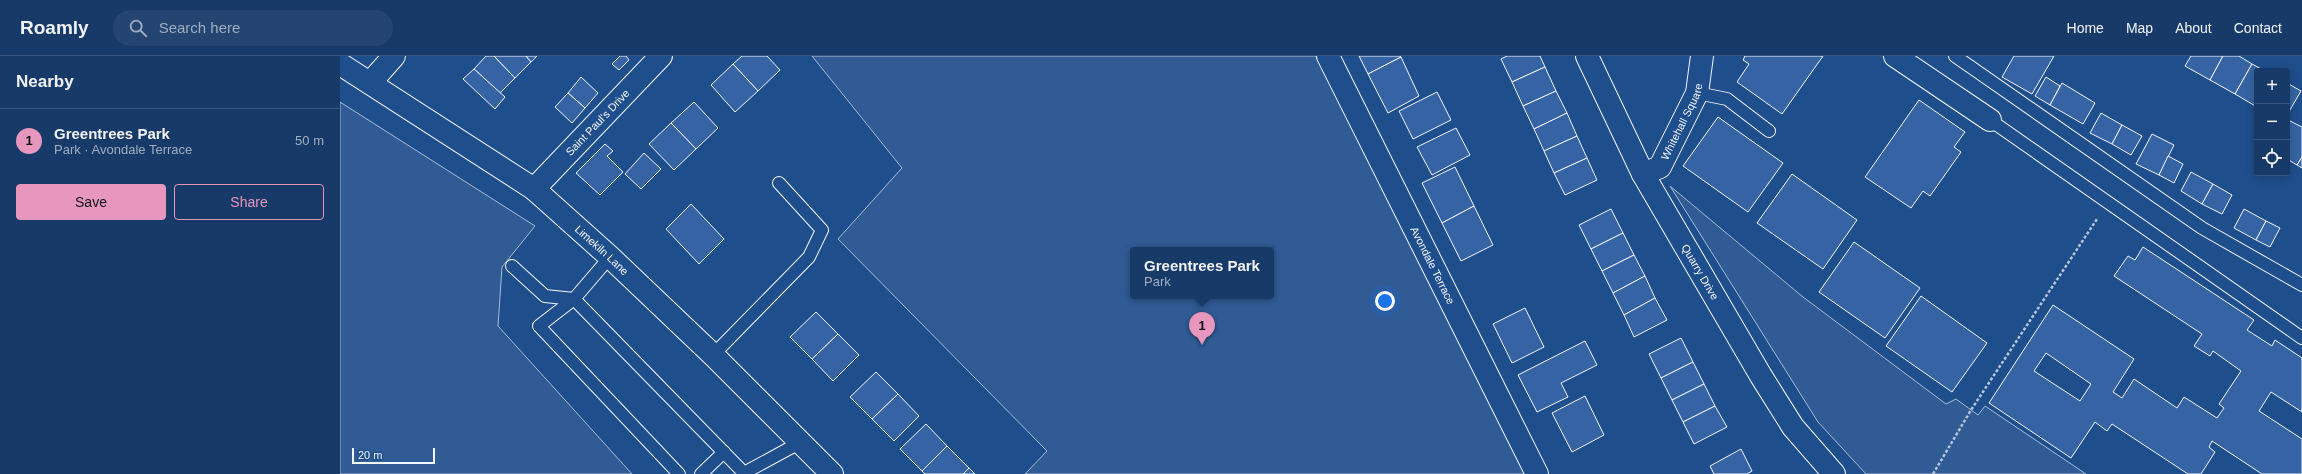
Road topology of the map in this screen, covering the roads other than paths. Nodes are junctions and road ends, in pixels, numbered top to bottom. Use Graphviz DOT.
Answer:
graph roads {
  1 [pos="394,56"];
  2 [pos="661,56"];
  3 [pos="1328,56"];
  4 [pos="1587,56"];
  5 [pos="1702,56"];
  6 [pos="1895,56"];
  7 [pos="1955,56"];
  8 [pos="340,64"];
  9 [pos="370,83"];
  10 [pos="1697,93"];
  11 [pos="1990,120"];
  12 [pos="1769,131"];
  13 [pos="1643,174"];
  14 [pos="779,183"];
  15 [pos="534,189"];
  16 [pos="610,257"];
  17 [pos="512,266"];
  18 [pos="2302,285"];
  19 [pos="574,299"];
  20 [pos="2302,338"];
  21 [pos="713,355"];
  22 [pos="801,442"];
  23 [pos="724,452"];
  24 [pos="679,474"];
  25 [pos="700,474"];
  26 [pos="832,474"];
  27 [pos="1537,474"];
  28 [pos="1834,474"];
  1 -- 9 [label="street"];
  2 -- 15 [label="street, Saint Paul's Drive"];
  3 -- 27 [label="street, Avondale Terrace"];
  4 -- 13 [label="street, Quarry Drive"];
  5 -- 10 [label="street, Whitehall Square"];
  6 -- 11 [label="street"];
  7 -- 18 [label="lane"];
  8 -- 9 [label="street, Limekiln Lane"];
  9 -- 15 [label="street, Limekiln Lane"];
  10 -- 12 [label="lane"];
  10 -- 13 [label="street, Whitehall Square"];
  11 -- 20 [label="lane"];
  13 -- 28 [label="street, Quarry Drive"];
  14 -- 21 [label="lane"];
  15 -- 16 [label="street, Limekiln Lane"];
  16 -- 19 [label="lane"];
  16 -- 21 [label="street, Limekiln Lane"];
  17 -- 19 [label="lane"];
  19 -- 23 [label="lane"];
  19 -- 24 [label="lane"];
  21 -- 22 [label="street, Limekiln Lane"];
  22 -- 23 [label="lane"];
  22 -- 26 [label="street, Limekiln Lane"];
  23 -- 25 [label="lane"];
}
